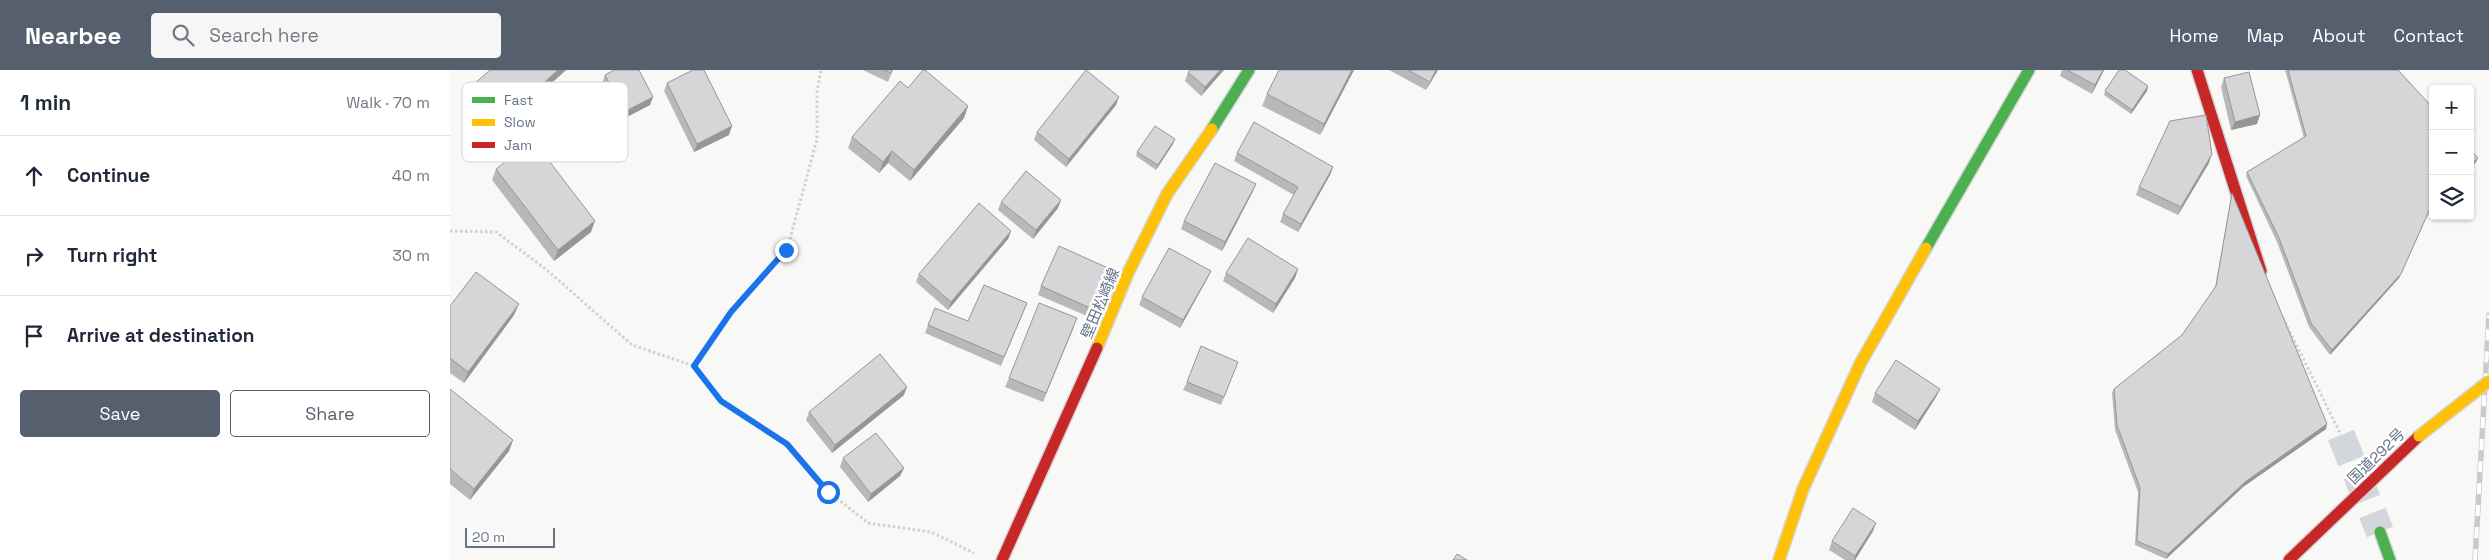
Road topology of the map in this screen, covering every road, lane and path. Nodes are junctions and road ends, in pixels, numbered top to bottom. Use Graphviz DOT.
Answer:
graph roads {
  1 [pos="821,70"];
  2 [pos="1249,70"];
  3 [pos="2029,70"];
  4 [pos="2197,70"];
  5 [pos="450,231"];
  6 [pos="2262,274"];
  7 [pos="2280,310"];
  8 [pos="694,366"];
  9 [pos="2489,382"];
  10 [pos="2341,435"];
  11 [pos="2380,532"];
  12 [pos="980,556"];
  13 [pos="1002,560"];
  14 [pos="1779,560"];
  15 [pos="2289,560"];
  16 [pos="2390,560"];
  1 -- 8 [label="path"];
  2 -- 13 [label="main road, 壁田松崎線"];
  3 -- 14 [label="main road"];
  4 -- 6 [label="main road"];
  5 -- 8 [label="path"];
  7 -- 10 [label="path"];
  8 -- 12 [label="path"];
  9 -- 15 [label="main road, 国道292号, bridge"];
  11 -- 16 [label="main road"];
}
